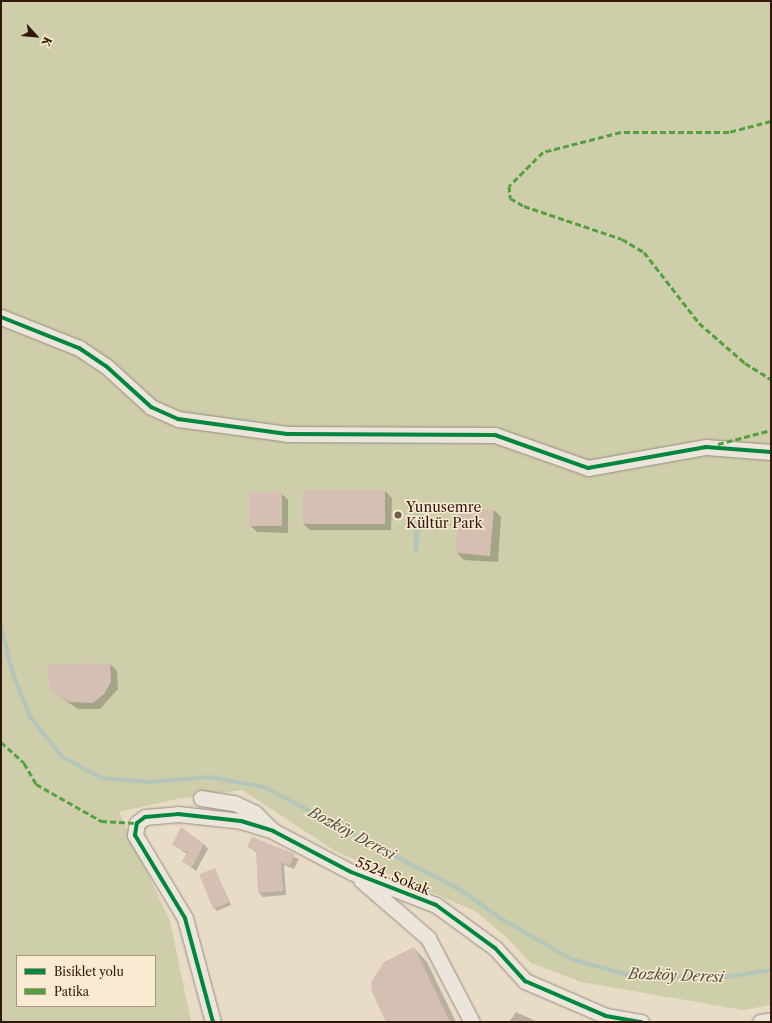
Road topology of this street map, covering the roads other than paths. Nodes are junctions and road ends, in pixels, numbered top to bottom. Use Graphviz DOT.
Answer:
graph roads {
  1 [pos="1,317"];
  2 [pos="771,452"];
  3 [pos="201,798"];
  4 [pos="273,831"];
  5 [pos="351,872"];
  6 [pos="771,1020"];
  7 [pos="213,1022"];
  8 [pos="472,1022"];
  9 [pos="641,1022"];
  10 [pos="760,1022"];
  1 -- 2 [label="street"];
  3 -- 4 [label="street"];
  4 -- 5 [label="street, 5524. Sokak"];
  4 -- 7 [label="street, 5524. Sokak"];
  5 -- 8 [label="street"];
  5 -- 9 [label="street, 5524. Sokak"];
  6 -- 10 [label="street"];
}
